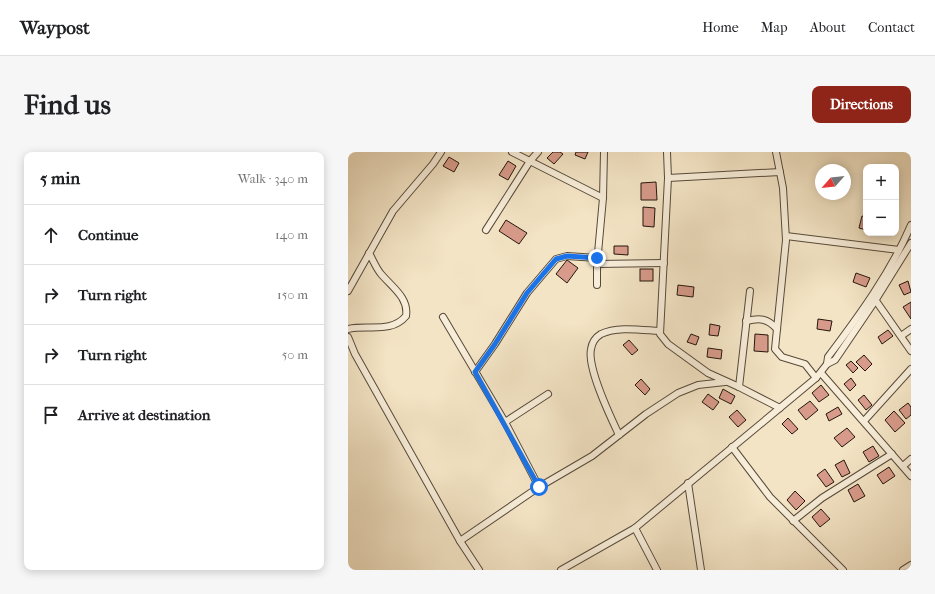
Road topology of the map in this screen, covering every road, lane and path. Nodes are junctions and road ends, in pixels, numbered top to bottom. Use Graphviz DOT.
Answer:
graph roads {
  1 [pos="441,152"];
  2 [pos="512,152"];
  3 [pos="538,152"];
  4 [pos="604,152"];
  5 [pos="667,152"];
  6 [pos="776,152"];
  7 [pos="530,161"];
  8 [pos="780,172"];
  9 [pos="668,178"];
  10 [pos="603,198"];
  11 [pos="911,225"];
  12 [pos="486,230"];
  13 [pos="786,236"];
  14 [pos="911,244"];
  15 [pos="899,250"];
  16 [pos="369,252"];
  17 [pos="597,261"];
  18 [pos="664,263"];
  19 [pos="597,285"];
  20 [pos="348,291"];
  21 [pos="750,291"];
  22 [pos="871,295"];
  23 [pos="876,301"];
  24 [pos="442,317"];
  25 [pos="746,321"];
  26 [pos="348,329"];
  27 [pos="777,329"];
  28 [pos="911,329"];
  29 [pos="659,331"];
  30 [pos="901,336"];
  31 [pos="348,337"];
  32 [pos="911,351"];
  33 [pos="827,364"];
  34 [pos="911,369"];
  35 [pos="475,372"];
  36 [pos="821,372"];
  37 [pos="816,378"];
  38 [pos="726,382"];
  39 [pos="739,387"];
  40 [pos="548,394"];
  41 [pos="780,408"];
  42 [pos="864,421"];
  43 [pos="505,422"];
  44 [pos="619,435"];
  45 [pos="732,447"];
  46 [pos="892,454"];
  47 [pos="911,459"];
  48 [pos="903,466"];
  49 [pos="911,476"];
  50 [pos="688,483"];
  51 [pos="539,487"];
  52 [pos="793,521"];
  53 [pos="635,528"];
  54 [pos="460,541"];
  55 [pos="911,565"];
  56 [pos="479,570"];
  57 [pos="560,570"];
  58 [pos="657,570"];
  59 [pos="701,570"];
  60 [pos="843,570"];
  61 [pos="903,570"];
  1 -- 16 [label="street"];
  2 -- 7 [label="street"];
  3 -- 7 [label="street"];
  4 -- 10 [label="street"];
  5 -- 9 [label="street"];
  6 -- 8 [label="street"];
  7 -- 10 [label="street"];
  7 -- 12 [label="street"];
  8 -- 9 [label="street"];
  8 -- 13 [label="street"];
  9 -- 18 [label="street"];
  10 -- 17 [label="street"];
  11 -- 15 [label="street"];
  13 -- 15 [label="street"];
  13 -- 27 [label="street"];
  14 -- 23 [label="street"];
  15 -- 22 [label="street"];
  16 -- 20 [label="street"];
  16 -- 26 [label="street"];
  17 -- 18 [label="street"];
  17 -- 19 [label="street"];
  17 -- 35 [label="street"];
  18 -- 29 [label="street"];
  21 -- 25 [label="street"];
  22 -- 23 [label="street"];
  22 -- 33 [label="street"];
  23 -- 30 [label="street"];
  23 -- 33 [label="street"];
  24 -- 35 [label="street"];
  25 -- 27 [label="street"];
  25 -- 39 [label="street"];
  27 -- 37 [label="street"];
  28 -- 30 [label="street"];
  29 -- 38 [label="street"];
  29 -- 44 [label="street"];
  30 -- 32 [label="street"];
  31 -- 54 [label="street"];
  33 -- 36 [label="street"];
  34 -- 42 [label="street"];
  35 -- 43 [label="street"];
  36 -- 37 [label="street"];
  36 -- 42 [label="street"];
  37 -- 41 [label="street"];
  38 -- 39 [label="street"];
  38 -- 44 [label="street"];
  39 -- 41 [label="street"];
  40 -- 43 [label="street"];
  41 -- 45 [label="street"];
  42 -- 46 [label="street"];
  43 -- 51 [label="street"];
  44 -- 51 [label="street"];
  45 -- 50 [label="street"];
  45 -- 52 [label="street"];
  46 -- 48 [label="street"];
  46 -- 52 [label="street"];
  47 -- 48 [label="street"];
  48 -- 49 [label="street"];
  50 -- 53 [label="street"];
  50 -- 59 [label="street"];
  51 -- 54 [label="street"];
  52 -- 60 [label="street"];
  53 -- 57 [label="street"];
  53 -- 58 [label="street"];
  54 -- 56 [label="street"];
  55 -- 61 [label="street"];
}
